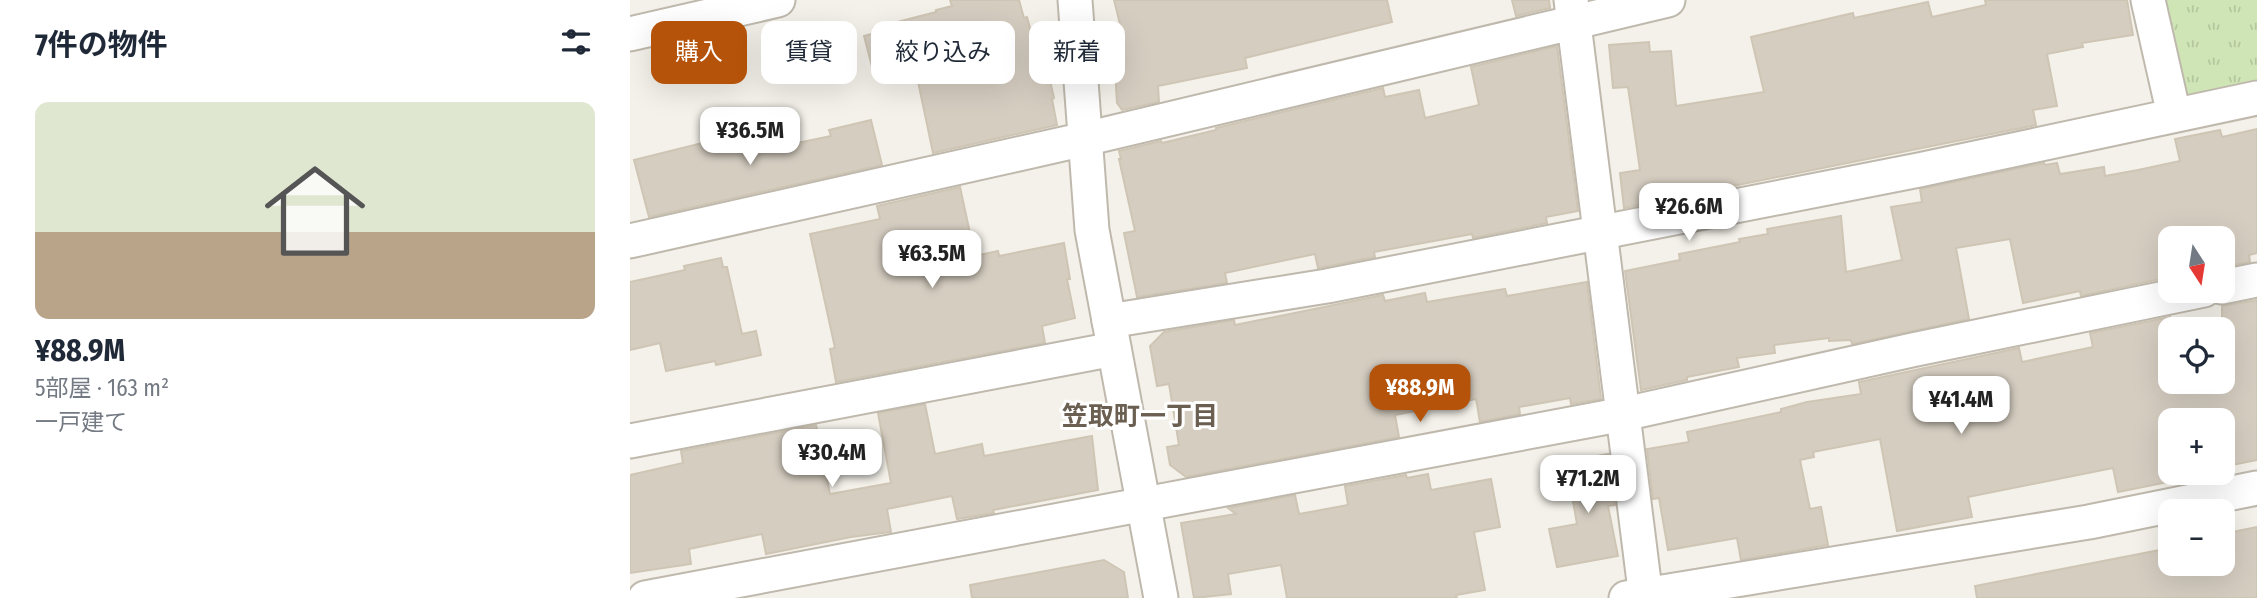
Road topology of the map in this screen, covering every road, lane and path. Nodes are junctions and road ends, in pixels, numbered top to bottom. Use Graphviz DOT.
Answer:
graph roads {
  1 [pos="778,0"];
  2 [pos="1075,0"];
  3 [pos="1668,0"];
  4 [pos="2148,0"];
  5 [pos="1572,11"];
  6 [pos="630,34"];
  7 [pos="2257,98"];
  8 [pos="2174,115"];
  9 [pos="1085,139"];
  10 [pos="1599,233"];
  11 [pos="631,238"];
  12 [pos="2257,279"];
  13 [pos="2235,284"];
  14 [pos="2158,299"];
  15 [pos="1112,335"];
  16 [pos="1624,414"];
  17 [pos="630,441"];
  18 [pos="2257,488"];
  19 [pos="1143,503"];
  20 [pos="1639,597"];
  21 [pos="645,598"];
  22 [pos="1161,598"];
  1 -- 6 [label="street"];
  2 -- 9 [label="street"];
  3 -- 5 [label="street"];
  4 -- 8 [label="street"];
  5 -- 9 [label="street"];
  5 -- 10 [label="street"];
  7 -- 8 [label="street"];
  8 -- 10 [label="street"];
  9 -- 11 [label="street"];
  9 -- 15 [label="street"];
  10 -- 15 [label="street"];
  10 -- 16 [label="street"];
  12 -- 13 [label="street"];
  14 -- 16 [label="street"];
  15 -- 17 [label="street"];
  15 -- 19 [label="street"];
  16 -- 19 [label="street"];
  16 -- 20 [label="street"];
  18 -- 20 [label="street"];
  19 -- 21 [label="street"];
  19 -- 22 [label="street"];
}
